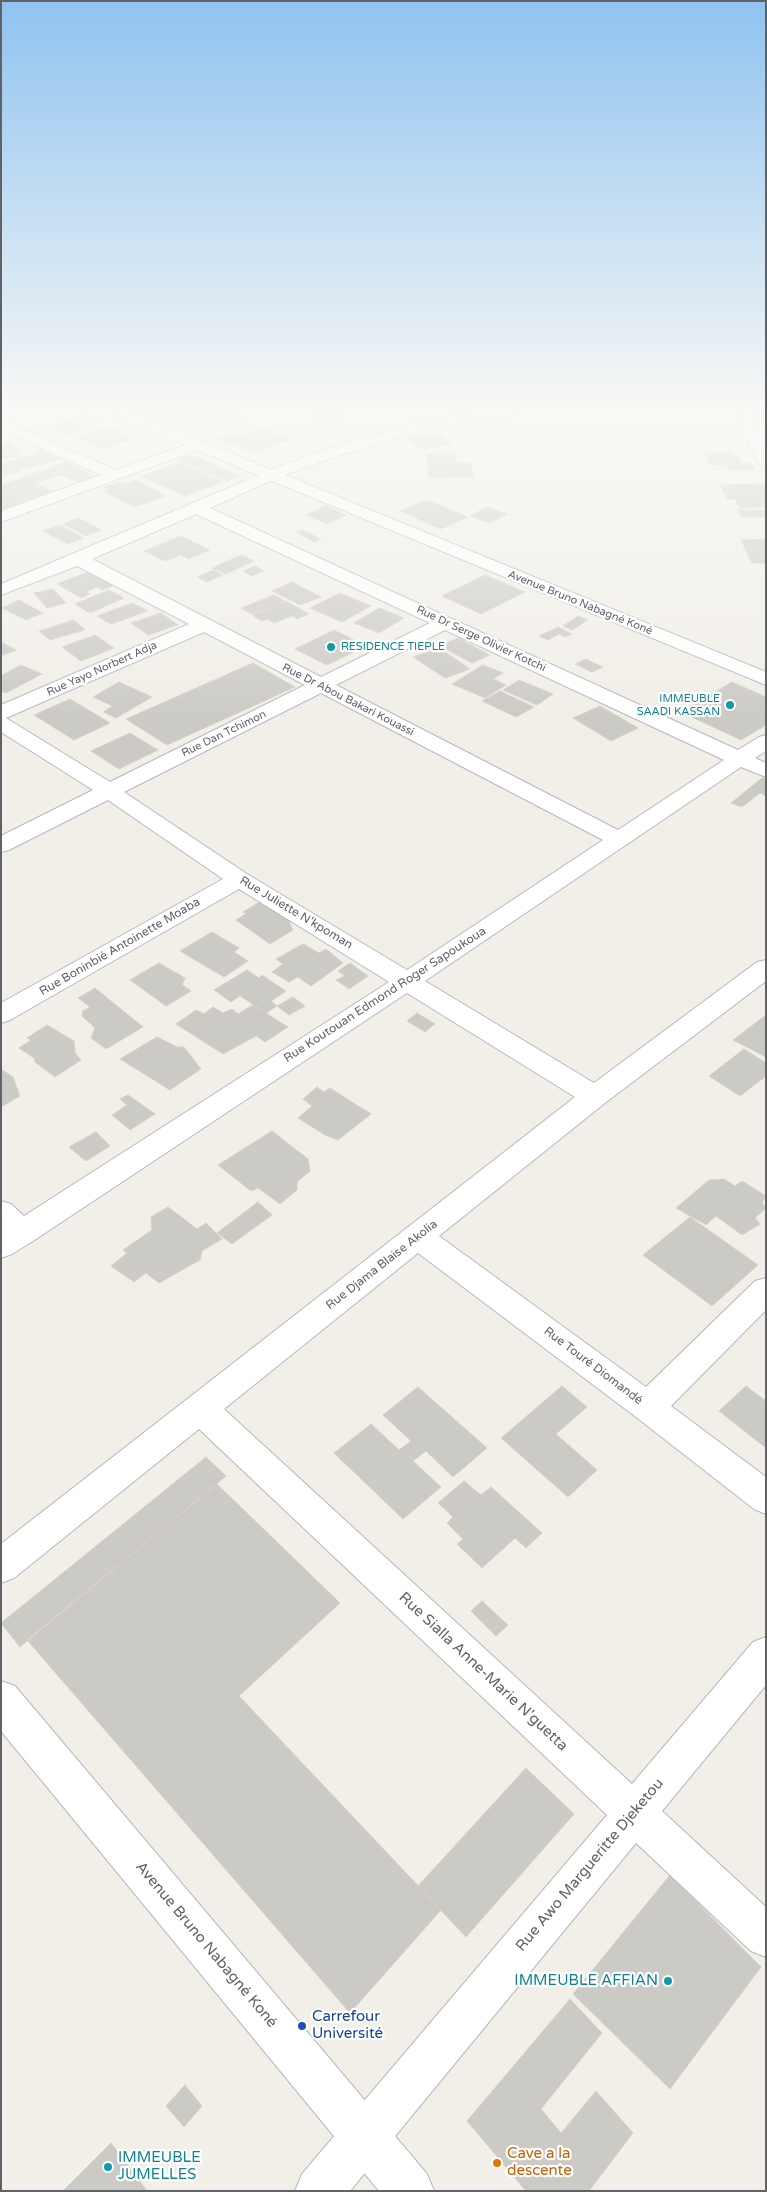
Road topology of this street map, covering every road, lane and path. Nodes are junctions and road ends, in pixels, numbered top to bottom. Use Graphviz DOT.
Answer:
graph roads {
  1 [pos="179,514"];
  2 [pos="211,514"];
  3 [pos="364,514"];
  4 [pos="78,559"];
  5 [pos="1,590"];
  6 [pos="446,622"];
  7 [pos="203,625"];
  8 [pos="766,679"];
  9 [pos="321,686"];
  10 [pos="1,713"];
  11 [pos="1,723"];
  12 [pos="766,741"];
  13 [pos="738,758"];
  14 [pos="766,771"];
  15 [pos="109,791"];
  16 [pos="618,839"];
  17 [pos="1,845"];
  18 [pos="239,879"];
  19 [pos="760,979"];
  20 [pos="408,981"];
  21 [pos="1,1014"];
  22 [pos="595,1096"];
  23 [pos="1,1212"];
  24 [pos="418,1237"];
  25 [pos="12,1239"];
  26 [pos="766,1290"];
  27 [pos="648,1407"];
  28 [pos="200,1408"];
  29 [pos="766,1498"];
  30 [pos="1,1566"];
  31 [pos="766,1655"];
  32 [pos="1,1700"];
  33 [pos="634,1812"];
  34 [pos="766,1936"];
  35 [pos="365,2135"];
  36 [pos="318,2191"];
  37 [pos="410,2191"];
  1 -- 4 [label="street"];
  2 -- 6 [label="street, Rue Dr Serge Olivier Kotchi"];
  3 -- 8 [label="street, Avenue Bruno Nabagné Koné"];
  4 -- 5 [label="street"];
  4 -- 7 [label="street, Rue Dr Abou Bakari Kouassi"];
  6 -- 9 [label="street, Rue Dan Tchimon"];
  6 -- 13 [label="street, Rue Dr Serge Olivier Kotchi"];
  7 -- 9 [label="street, Rue Dr Abou Bakari Kouassi"];
  7 -- 10 [label="street, Rue Yayo Norbert Adja"];
  9 -- 15 [label="street, Rue Dan Tchimon"];
  9 -- 16 [label="street, Rue Dr Abou Bakari Kouassi"];
  11 -- 15 [label="street, Rue Juliette N'kpoman"];
  12 -- 13 [label="street, Rue Koutouan Edmond Roger Sapoukoua"];
  13 -- 14 [label="street, Rue Dr Serge Olivier Kotchi"];
  13 -- 16 [label="street, Rue Koutouan Edmond Roger Sapoukoua"];
  15 -- 17 [label="street, Rue Dan Tchimon"];
  15 -- 18 [label="street, Rue Juliette N'kpoman"];
  16 -- 20 [label="street, Rue Koutouan Edmond Roger Sapoukoua"];
  18 -- 20 [label="street, Rue Juliette N'kpoman"];
  18 -- 21 [label="street, Rue Boninbié Antoinette Moaba"];
  19 -- 22 [label="street, Rue Djama Blaise Akolia"];
  20 -- 22 [label="street, Rue Juliette N'kpoman"];
  20 -- 25 [label="street, Rue Koutouan Edmond Roger Sapoukoua"];
  22 -- 24 [label="street, Rue Djama Blaise Akolia"];
  23 -- 25 [label="street"];
  24 -- 27 [label="street, Rue Touré Diomandé"];
  24 -- 28 [label="street, Rue Djama Blaise Akolia"];
  26 -- 27 [label="street"];
  27 -- 29 [label="street, Rue Touré Diomandé"];
  28 -- 30 [label="street, Rue Djama Blaise Akolia"];
  28 -- 33 [label="street, Rue Sialla Anne-Marie N'guetta"];
  31 -- 33 [label="street, Rue Awo Margueritte Djeketou"];
  32 -- 35 [label="street, Avenue Bruno Nabagné Koné"];
  33 -- 34 [label="street, Rue Sialla Anne-Marie N'guetta"];
  33 -- 35 [label="street, Rue Awo Margueritte Djeketou"];
  35 -- 36 [label="street, Rue Awo Margueritte Djeketou"];
  35 -- 37 [label="street, Avenue Bruno Nabagné Koné"];
}
